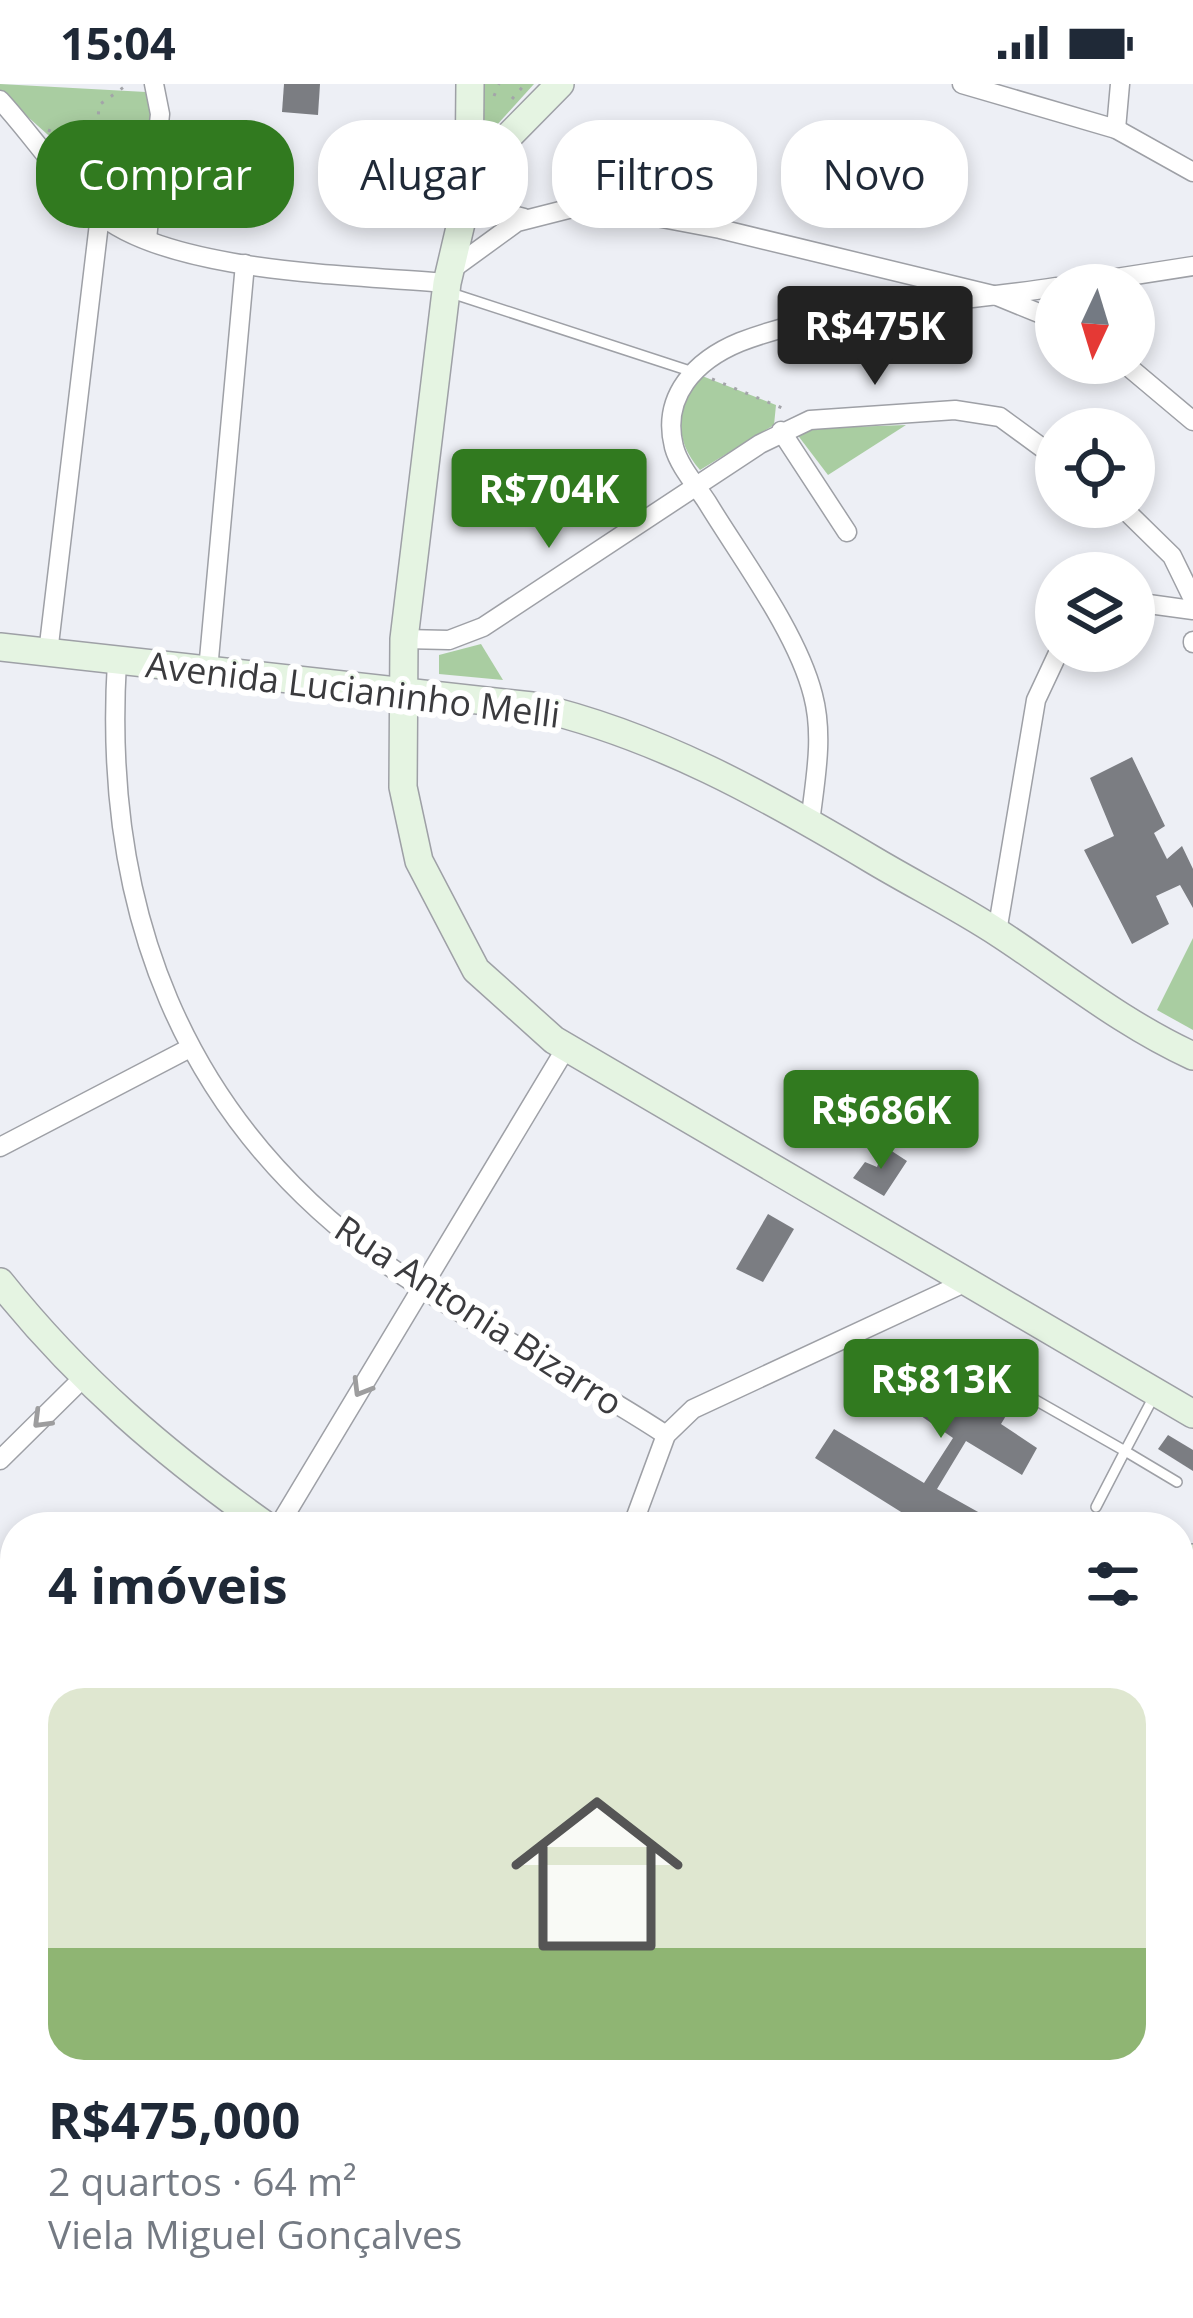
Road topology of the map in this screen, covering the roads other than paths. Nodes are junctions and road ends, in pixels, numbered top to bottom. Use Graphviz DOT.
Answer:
graph roads {
  1 [pos="154,84"];
  2 [pos="470,84"];
  3 [pos="560,84"];
  4 [pos="962,84"];
  5 [pos="1120,84"];
  6 [pos="0,100"];
  7 [pos="470,120"];
  8 [pos="525,120"];
  9 [pos="1116,129"];
  10 [pos="36,140"];
  11 [pos="1193,172"];
  12 [pos="529,218"];
  13 [pos="98,228"];
  14 [pos="125,228"];
  15 [pos="460,228"];
  16 [pos="147,239"];
  17 [pos="244,264"];
  18 [pos="1193,266"];
  19 [pos="1155,272"];
  20 [pos="448,282"];
  21 [pos="1035,290"];
  22 [pos="997,296"];
  23 [pos="1035,311"];
  24 [pos="690,371"];
  25 [pos="1149,384"];
  26 [pos="1193,421"];
  27 [pos="781,431"];
  28 [pos="1035,443"];
  29 [pos="696,485"];
  30 [pos="1143,528"];
  31 [pos="847,532"];
  32 [pos="1193,598"];
  33 [pos="1155,605"];
  34 [pos="1193,610"];
  35 [pos="404,639"];
  36 [pos="0,647"];
  37 [pos="48,652"];
  38 [pos="117,661"];
  39 [pos="208,670"];
  40 [pos="1049,672"];
  41 [pos="401,692"];
  42 [pos="810,823"];
  43 [pos="997,932"];
  44 [pos="566,1048"];
  45 [pos="188,1049"];
  46 [pos="1193,1056"];
  47 [pos="0,1147"];
  48 [pos="0,1282"];
  49 [pos="964,1283"];
  50 [pos="421,1287"];
  51 [pos="82,1379"];
  52 [pos="1155,1394"];
  53 [pos="1030,1397"];
  54 [pos="1193,1414"];
  55 [pos="666,1435"];
  56 [pos="1125,1451"];
  57 [pos="0,1460"];
  58 [pos="1178,1481"];
  59 [pos="637,1501"];
  60 [pos="1096,1507"];
  61 [pos="247,1512"];
  62 [pos="287,1512"];
  63 [pos="629,1512"];
  64 [pos="635,1512"];
  1 -- 16 [label="street"];
  2 -- 7 [label="street"];
  3 -- 8 [label="street"];
  4 -- 9 [label="street"];
  5 -- 9 [label="street"];
  6 -- 10 [label="street"];
  9 -- 11 [label="street"];
  12 -- 20 [label="street"];
  12 -- 22 [label="street"];
  13 -- 37 [label="street"];
  14 -- 16 [label="street"];
  15 -- 20 [label="street"];
  16 -- 17 [label="street"];
  17 -- 20 [label="street"];
  17 -- 39 [label="street"];
  18 -- 19 [label="street"];
  20 -- 24 [label="lane"];
  20 -- 35 [label="street"];
  21 -- 22 [label="street"];
  22 -- 23 [label="street"];
  22 -- 24 [label="street"];
  24 -- 29 [label="street"];
  25 -- 26 [label="street"];
  27 -- 28 [label="street"];
  27 -- 29 [label="street"];
  27 -- 31 [label="street"];
  29 -- 35 [label="street"];
  29 -- 42 [label="street"];
  30 -- 32 [label="street"];
  33 -- 34 [label="street"];
  35 -- 41 [label="street"];
  36 -- 37 [label="street, Avenida Lucianinho Melli"];
  37 -- 38 [label="street, Avenida Lucianinho Melli"];
  38 -- 39 [label="street, Avenida Lucianinho Melli"];
  38 -- 45 [label="street, Rua Antonia Bizarro"];
  39 -- 41 [label="street, Avenida Lucianinho Melli"];
  40 -- 43 [label="street"];
  41 -- 42 [label="street, Avenida Lucianinho Melli"];
  41 -- 44 [label="street"];
  42 -- 43 [label="street, Avenida Lucianinho Melli"];
  43 -- 46 [label="street, Avenida Lucianinho Melli"];
  44 -- 49 [label="street"];
  44 -- 50 [label="street"];
  45 -- 47 [label="street"];
  45 -- 50 [label="street, Rua Antonia Bizarro"];
  48 -- 51 [label="street"];
  49 -- 52 [label="street"];
  49 -- 55 [label="street"];
  50 -- 55 [label="street, Rua Antonia Bizarro"];
  50 -- 62 [label="street, one-way"];
  51 -- 57 [label="street, one-way"];
  51 -- 61 [label="street"];
  52 -- 54 [label="street"];
  52 -- 56 [label="lane"];
  53 -- 56 [label="lane"];
  55 -- 59 [label="street"];
  56 -- 58 [label="lane"];
  56 -- 60 [label="lane"];
  59 -- 63 [label="street"];
  59 -- 64 [label="street"];
}
